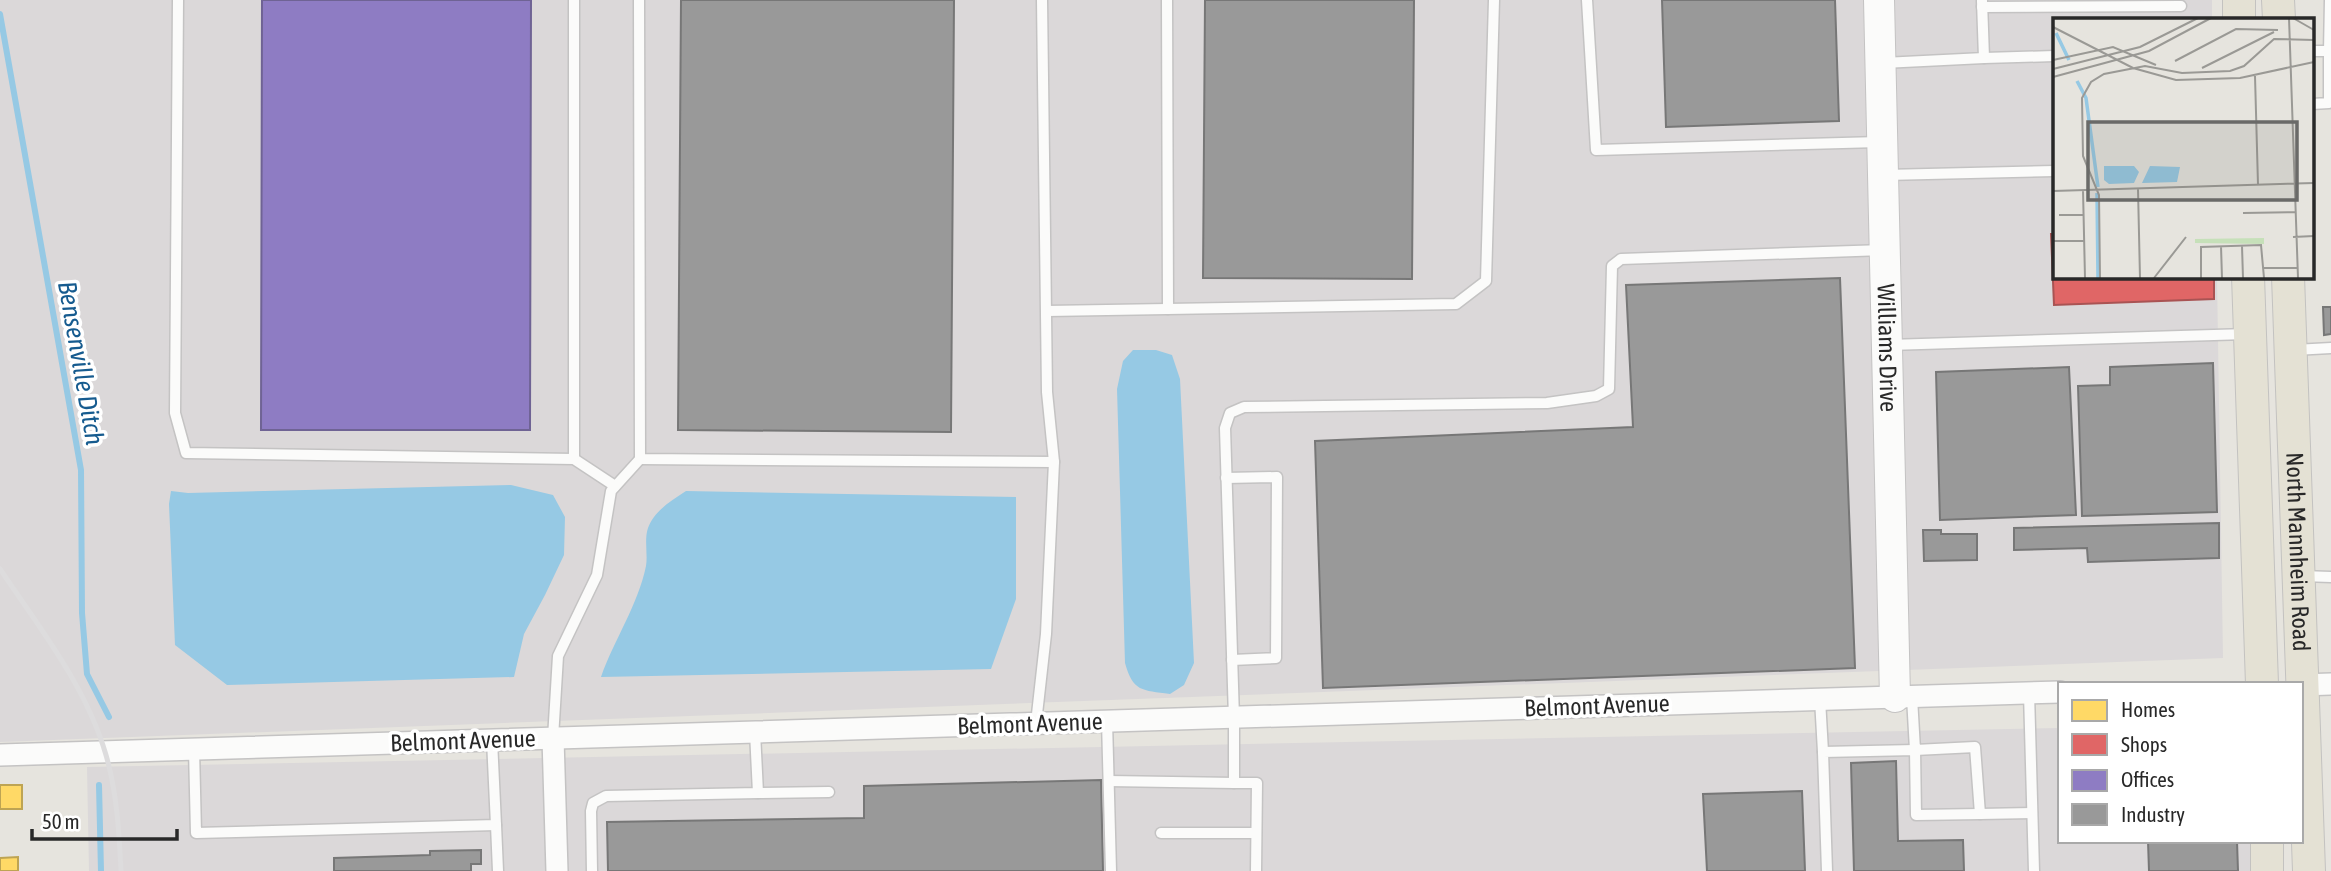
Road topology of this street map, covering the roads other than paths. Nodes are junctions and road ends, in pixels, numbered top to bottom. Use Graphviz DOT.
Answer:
graph roads {
  1 [pos="178,0"];
  2 [pos="574,0"];
  3 [pos="639,0"];
  4 [pos="1042,0"];
  5 [pos="1167,0"];
  6 [pos="1494,0"];
  7 [pos="1587,0"];
  8 [pos="1879,0"];
  9 [pos="2239,0"];
  10 [pos="2278,0"];
  11 [pos="2330,0"];
  12 [pos="1982,4"];
  13 [pos="2181,6"];
  14 [pos="2239,18"];
  15 [pos="2279,18"];
  16 [pos="2330,50"];
  17 [pos="2053,56"];
  18 [pos="1984,58"];
  19 [pos="1880,63"];
  20 [pos="2314,104"];
  21 [pos="1881,142"];
  22 [pos="2053,170"];
  23 [pos="1882,176"];
  24 [pos="1884,250"];
  25 [pos="2248,278"];
  26 [pos="2288,278"];
  27 [pos="1168,309"];
  28 [pos="1047,311"];
  29 [pos="2250,334"];
  30 [pos="1886,346"];
  31 [pos="2331,348"];
  32 [pos="2291,350"];
  33 [pos="574,458"];
  34 [pos="640,459"];
  35 [pos="1054,463"];
  36 [pos="1226,478"];
  37 [pos="615,486"];
  38 [pos="2299,576"];
  39 [pos="2331,577"];
  40 [pos="1232,660"];
  41 [pos="2262,682"];
  42 [pos="2312,685"];
  43 [pos="2058,692"];
  44 [pos="2029,693"];
  45 [pos="1904,697"];
  46 [pos="1820,699"];
  47 [pos="1234,718"];
  48 [pos="1107,721"];
  49 [pos="1036,723"];
  50 [pos="755,732"];
  51 [pos="554,738"];
  52 [pos="492,740"];
  53 [pos="194,749"];
  54 [pos="1915,750"];
  55 [pos="1823,752"];
  56 [pos="0,755"];
  57 [pos="1109,781"];
  58 [pos="1234,783"];
  59 [pos="830,792"];
  60 [pos="758,793"];
  61 [pos="2032,813"];
  62 [pos="1980,814"];
  63 [pos="496,825"];
  64 [pos="1161,833"];
  65 [pos="1256,833"];
  66 [pos="2267,843"];
  67 [pos="2312,865"];
  68 [pos="498,871"];
  69 [pos="557,871"];
  70 [pos="592,871"];
  71 [pos="1111,871"];
  72 [pos="1256,871"];
  73 [pos="1827,871"];
  74 [pos="2034,871"];
  75 [pos="2267,871"];
  1 -- 33 [label="lane"];
  2 -- 33 [label="lane"];
  3 -- 34 [label="lane"];
  4 -- 28 [label="lane"];
  5 -- 27 [label="lane"];
  6 -- 27 [label="lane"];
  7 -- 21 [label="lane"];
  8 -- 19 [label="main road, Williams Drive"];
  9 -- 14 [label="main road"];
  10 -- 15 [label="main road"];
  11 -- 16 [label="lane"];
  12 -- 13 [label="lane"];
  12 -- 18 [label="lane"];
  16 -- 20 [label="lane"];
  17 -- 18 [label="lane"];
  18 -- 19 [label="lane"];
  19 -- 21 [label="main road, Williams Drive"];
  21 -- 23 [label="main road, Williams Drive"];
  22 -- 23 [label="lane"];
  23 -- 24 [label="main road, Williams Drive"];
  24 -- 30 [label="main road, Williams Drive"];
  24 -- 36 [label="lane"];
  25 -- 29 [label="main road, North Mannheim Road"];
  26 -- 32 [label="main road, North Mannheim Road"];
  27 -- 28 [label="lane"];
  28 -- 35 [label="lane"];
  29 -- 30 [label="lane"];
  29 -- 41 [label="main road, North Mannheim Road"];
  30 -- 45 [label="main road, Williams Drive"];
  31 -- 32 [label="lane"];
  32 -- 38 [label="main road, North Mannheim Road"];
  33 -- 37 [label="lane"];
  34 -- 35 [label="lane"];
  34 -- 37 [label="lane"];
  35 -- 49 [label="lane"];
  36 -- 40 [label="lane"];
  36 -- 40 [label="lane"];
  37 -- 51 [label="lane"];
  38 -- 39 [label="lane"];
  38 -- 42 [label="main road, North Mannheim Road"];
  40 -- 47 [label="lane"];
  42 -- 67 [label="main road, North Mannheim Road"];
  43 -- 44 [label="street, Belmont Avenue"];
  44 -- 45 [label="street, Belmont Avenue"];
  44 -- 61 [label="lane"];
  45 -- 46 [label="street, Belmont Avenue"];
  45 -- 54 [label="lane"];
  46 -- 47 [label="street, Belmont Avenue"];
  46 -- 55 [label="lane"];
  47 -- 48 [label="street, Belmont Avenue"];
  47 -- 58 [label="lane"];
  48 -- 49 [label="street, Belmont Avenue"];
  48 -- 57 [label="lane"];
  49 -- 50 [label="street, Belmont Avenue"];
  50 -- 51 [label="street, Belmont Avenue"];
  50 -- 60 [label="lane"];
  51 -- 52 [label="street, Belmont Avenue"];
  51 -- 69 [label="street"];
  52 -- 53 [label="street, Belmont Avenue"];
  52 -- 63 [label="lane"];
  53 -- 56 [label="street, Belmont Avenue"];
  53 -- 63 [label="lane"];
  54 -- 55 [label="lane"];
  54 -- 62 [label="lane"];
  54 -- 62 [label="lane"];
  55 -- 73 [label="lane"];
  57 -- 58 [label="lane"];
  57 -- 71 [label="lane"];
  58 -- 65 [label="lane"];
  59 -- 60 [label="lane"];
  60 -- 70 [label="lane"];
  61 -- 62 [label="lane"];
  61 -- 74 [label="lane"];
  63 -- 68 [label="lane"];
  64 -- 65 [label="lane"];
  65 -- 72 [label="lane"];
  66 -- 75 [label="main road"];
}
